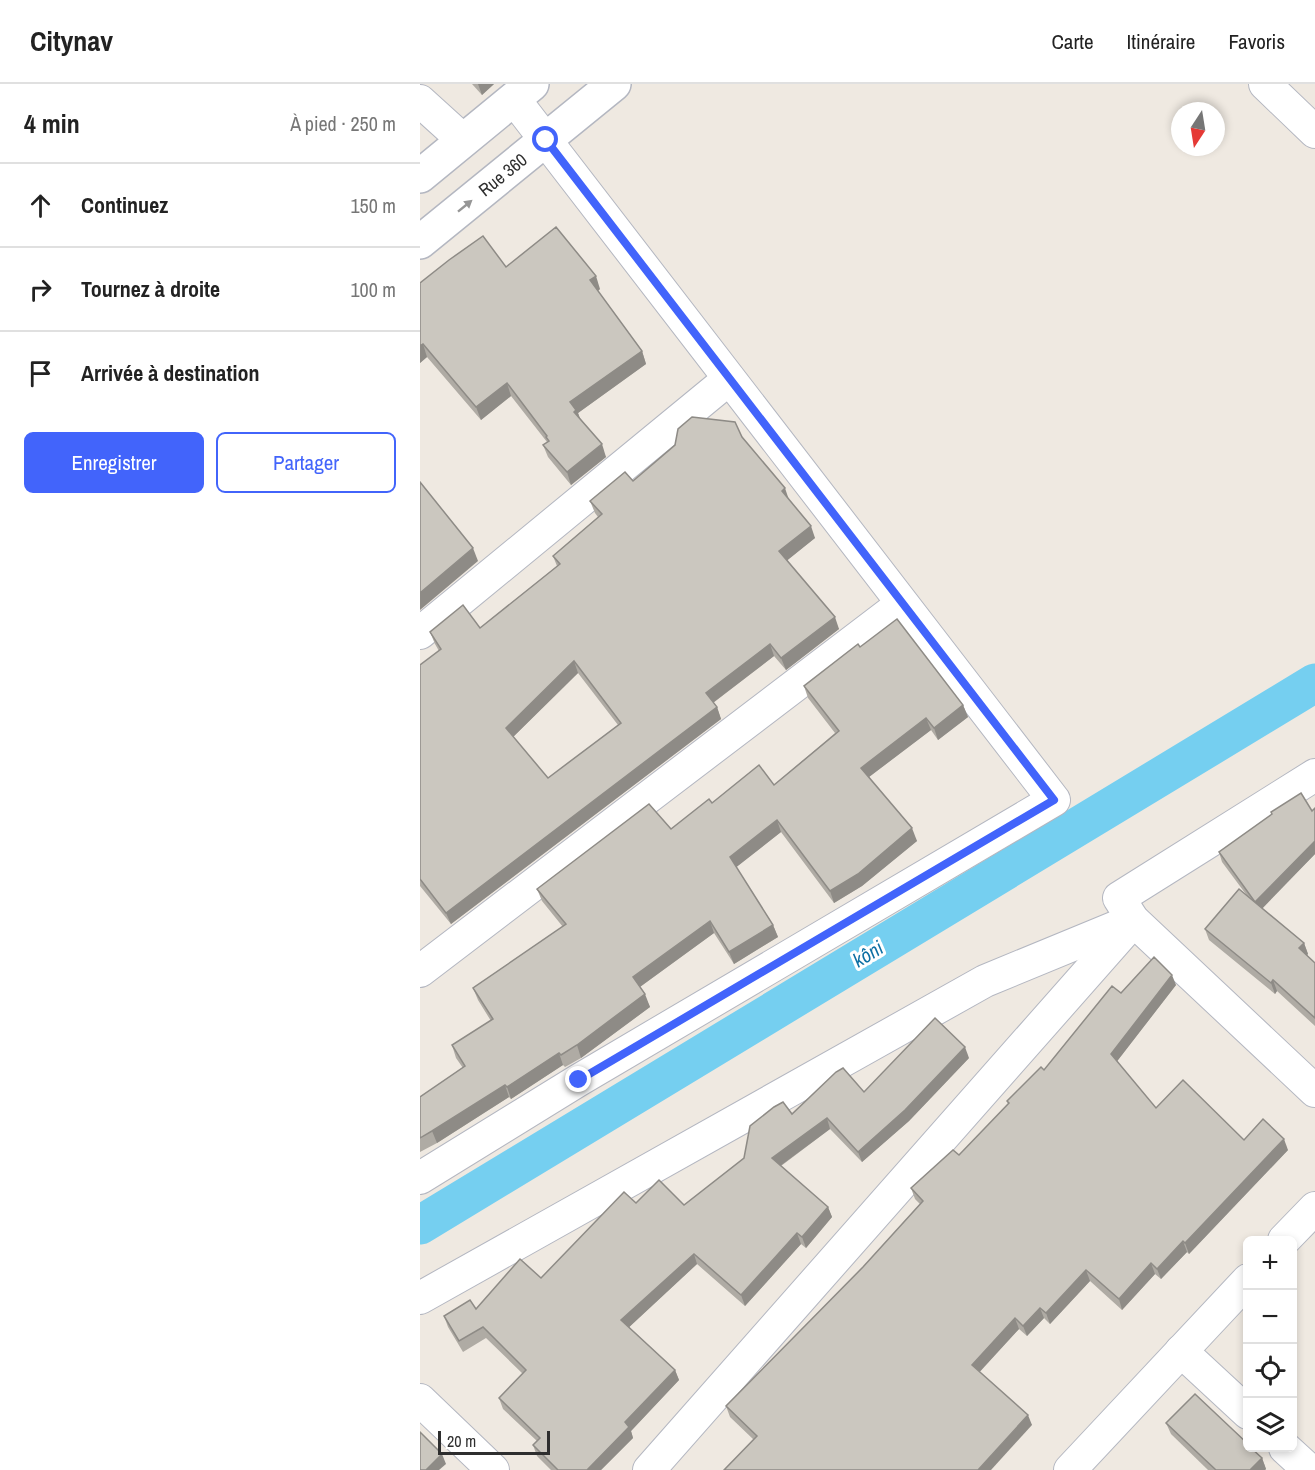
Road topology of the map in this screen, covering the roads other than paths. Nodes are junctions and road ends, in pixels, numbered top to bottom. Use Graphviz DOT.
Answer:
graph roads {
  1 [pos="614,84"];
  2 [pos="1265,84"];
  3 [pos="523,92"];
  4 [pos="420,101"];
  5 [pos="1315,132"];
  6 [pos="463,140"];
  7 [pos="546,140"];
  8 [pos="420,176"];
  9 [pos="420,242"];
  10 [pos="729,379"];
  11 [pos="902,603"];
  12 [pos="420,633"];
  13 [pos="1315,775"];
  14 [pos="1133,920"];
  15 [pos="420,971"];
  16 [pos="1315,1091"];
  17 [pos="420,1178"];
  18 [pos="1315,1208"];
  19 [pos="1288,1236"];
  20 [pos="1243,1285"];
  21 [pos="420,1298"];
  22 [pos="1181,1351"];
  23 [pos="420,1400"];
  24 [pos="1243,1408"];
  25 [pos="1289,1452"];
  26 [pos="493,1470"];
  27 [pos="650,1470"];
  28 [pos="1070,1470"];
  29 [pos="1309,1470"];
  1 -- 7 [label="main road, Rue 360"];
  2 -- 5 [label="street"];
  3 -- 6 [label="main road"];
  3 -- 7 [label="street"];
  4 -- 6 [label="street"];
  6 -- 8 [label="main road"];
  9 -- 7 [label="main road, Rue 360, one-way"];
  7 -- 10 [label="street"];
  10 -- 11 [label="street"];
  10 -- 12 [label="street"];
  11 -- 15 [label="street"];
  11 -- 17 [label="street"];
  13 -- 14 [label="street"];
  14 -- 16 [label="street"];
  14 -- 21 [label="street"];
  14 -- 27 [label="street"];
  18 -- 19 [label="street"];
  20 -- 22 [label="street"];
  22 -- 24 [label="street"];
  22 -- 28 [label="street"];
  23 -- 26 [label="street"];
  25 -- 29 [label="street"];
}
